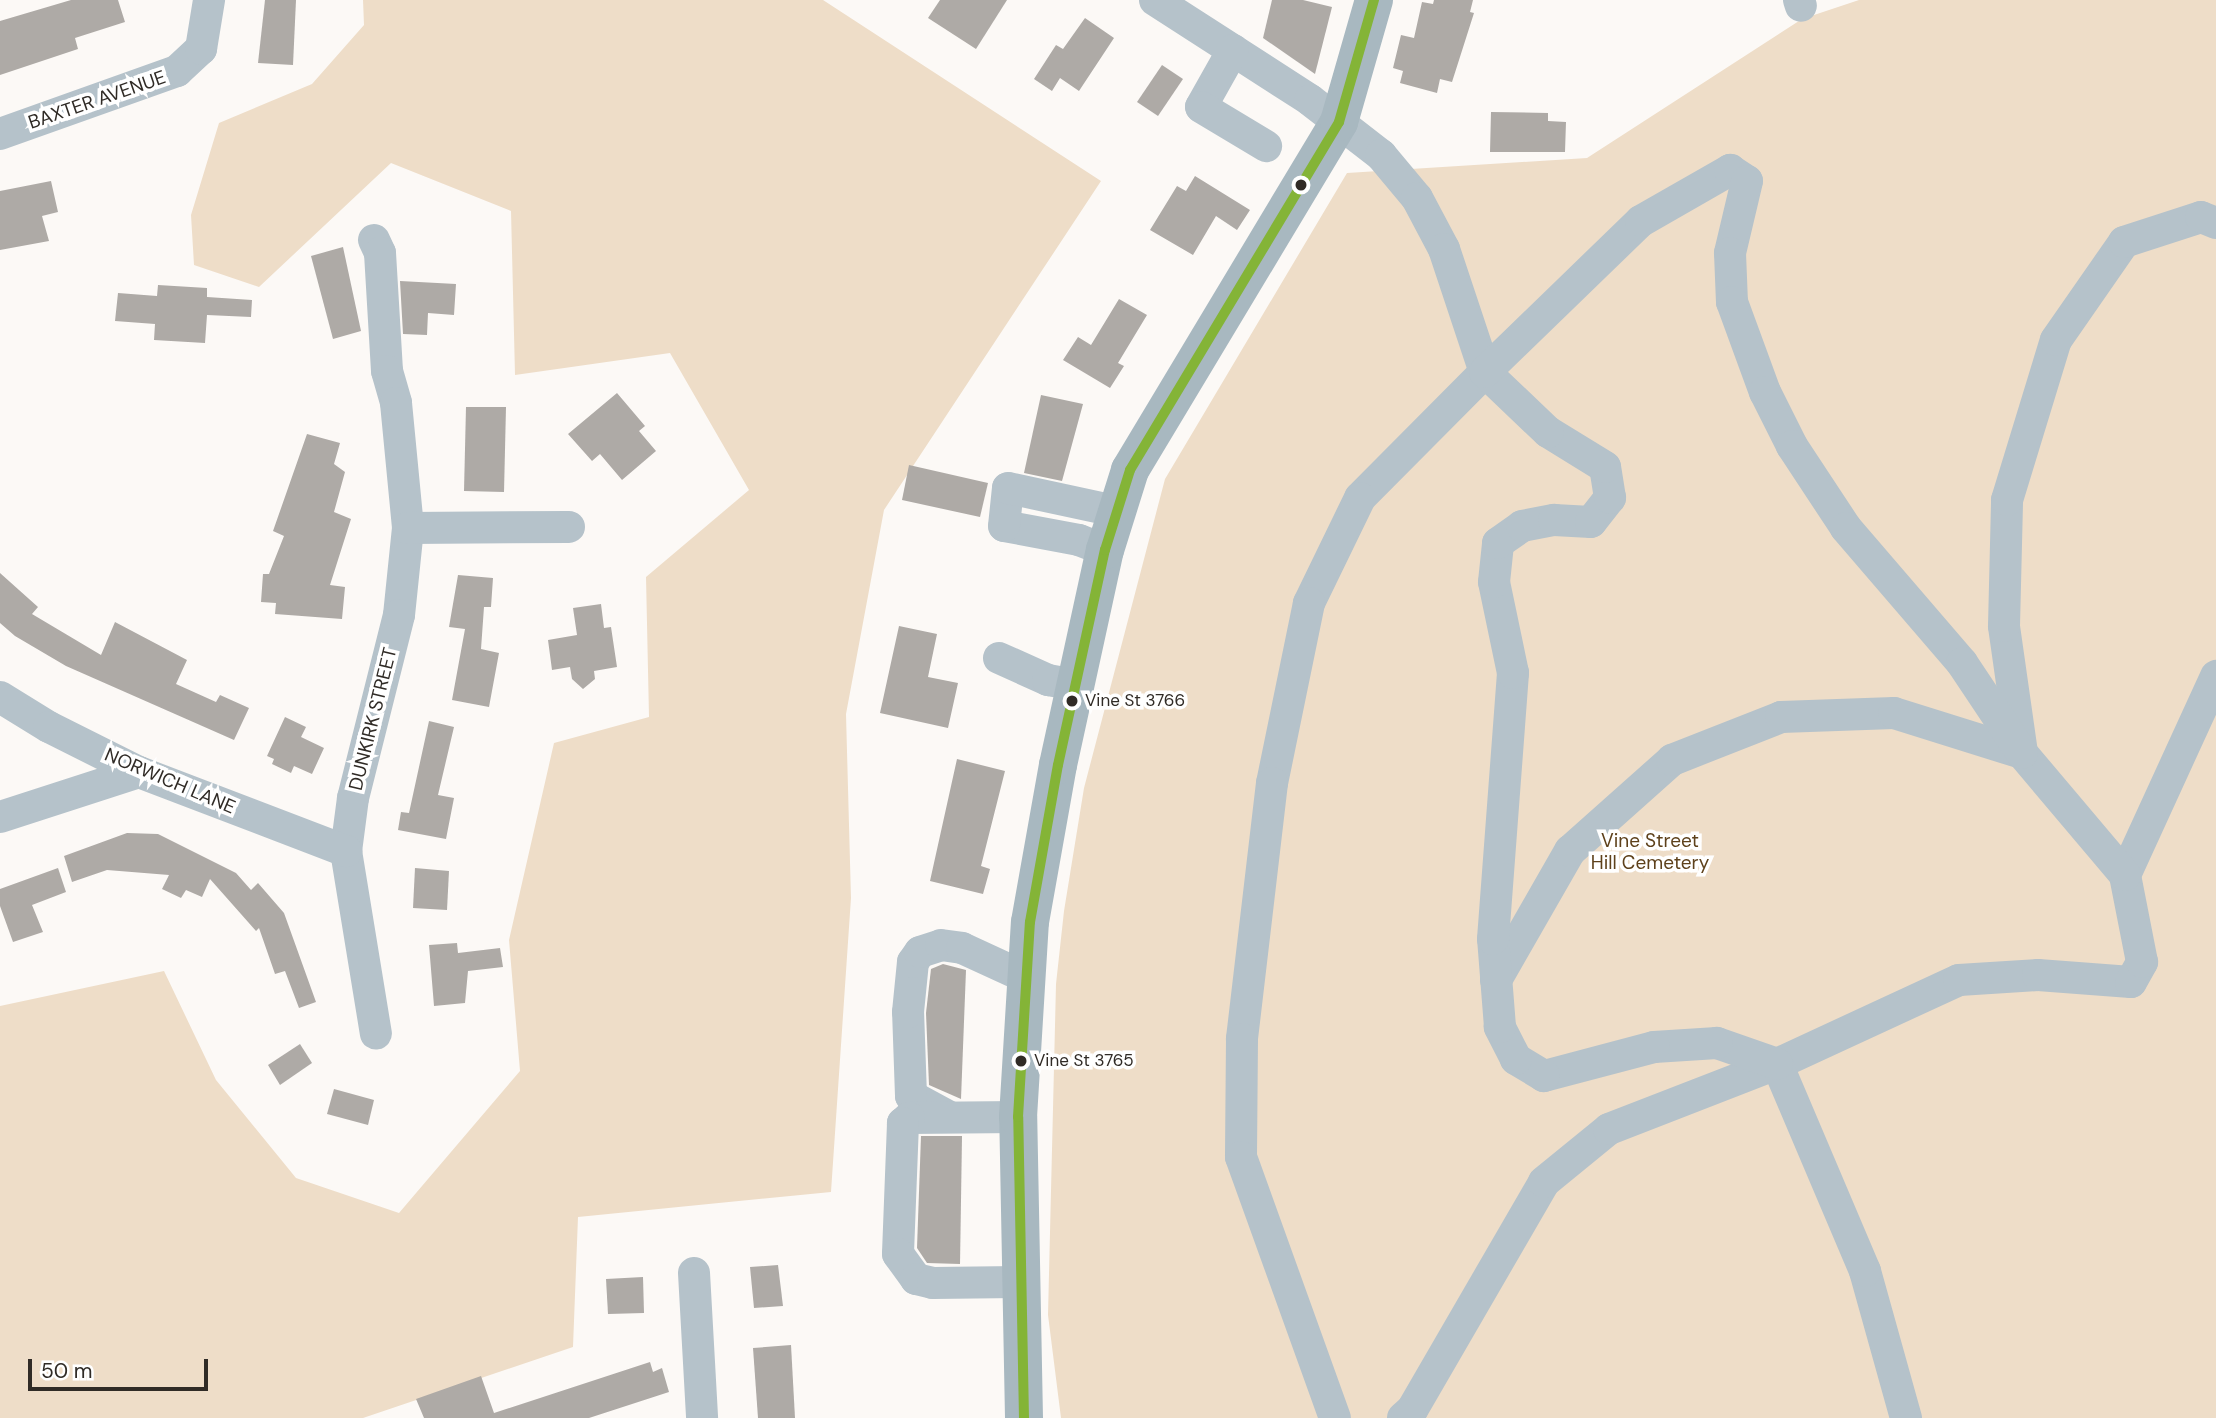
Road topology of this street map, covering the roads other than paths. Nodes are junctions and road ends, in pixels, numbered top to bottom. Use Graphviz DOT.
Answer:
graph roads {
  1 [pos="209,0"];
  2 [pos="1155,0"];
  3 [pos="1374,0"];
  4 [pos="1233,50"];
  5 [pos="1339,122"];
  6 [pos="0,134"];
  7 [pos="1266,146"];
  8 [pos="2216,223"];
  9 [pos="374,240"];
  10 [pos="1485,372"];
  11 [pos="1115,511"];
  12 [pos="569,527"];
  13 [pos="408,528"];
  14 [pos="1105,550"];
  15 [pos="999,658"];
  16 [pos="2216,676"];
  17 [pos="1075,685"];
  18 [pos="0,697"];
  19 [pos="2022,753"];
  20 [pos="139,772"];
  21 [pos="0,817"];
  22 [pos="346,851"];
  23 [pos="2125,875"];
  24 [pos="1025,977"];
  25 [pos="1496,979"];
  26 [pos="376,1034"];
  27 [pos="1777,1064"];
  28 [pos="1018,1116"];
  29 [pos="950,1117"];
  30 [pos="694,1273"];
  31 [pos="1020,1282"];
  32 [pos="702,1418"];
  33 [pos="1024,1418"];
  34 [pos="1335,1418"];
  35 [pos="1403,1418"];
  36 [pos="1906,1418"];
  1 -- 6 [label="street, BAXTER AVENUE"];
  2 -- 4 [label="street"];
  3 -- 5 [label="main road"];
  4 -- 5 [label="street"];
  4 -- 7 [label="street"];
  5 -- 10 [label="street"];
  5 -- 11 [label="main road"];
  8 -- 19 [label="street"];
  9 -- 13 [label="street, DUNKIRK STREET"];
  10 -- 19 [label="street"];
  10 -- 25 [label="street"];
  10 -- 34 [label="street"];
  11 -- 14 [label="main road"];
  11 -- 14 [label="street"];
  12 -- 13 [label="street"];
  13 -- 22 [label="street, DUNKIRK STREET"];
  14 -- 17 [label="main road"];
  15 -- 17 [label="street"];
  16 -- 23 [label="street"];
  17 -- 24 [label="main road"];
  18 -- 20 [label="street, NORWICH LANE"];
  19 -- 23 [label="street"];
  19 -- 25 [label="street"];
  20 -- 21 [label="street"];
  20 -- 22 [label="street, NORWICH LANE"];
  22 -- 26 [label="street, DUNKIRK STREET"];
  23 -- 27 [label="street"];
  24 -- 28 [label="main road"];
  24 -- 29 [label="street"];
  25 -- 27 [label="street"];
  27 -- 35 [label="street"];
  27 -- 36 [label="street"];
  28 -- 29 [label="street"];
  28 -- 31 [label="main road"];
  29 -- 31 [label="street"];
  30 -- 32 [label="street"];
  31 -- 33 [label="main road"];
}
